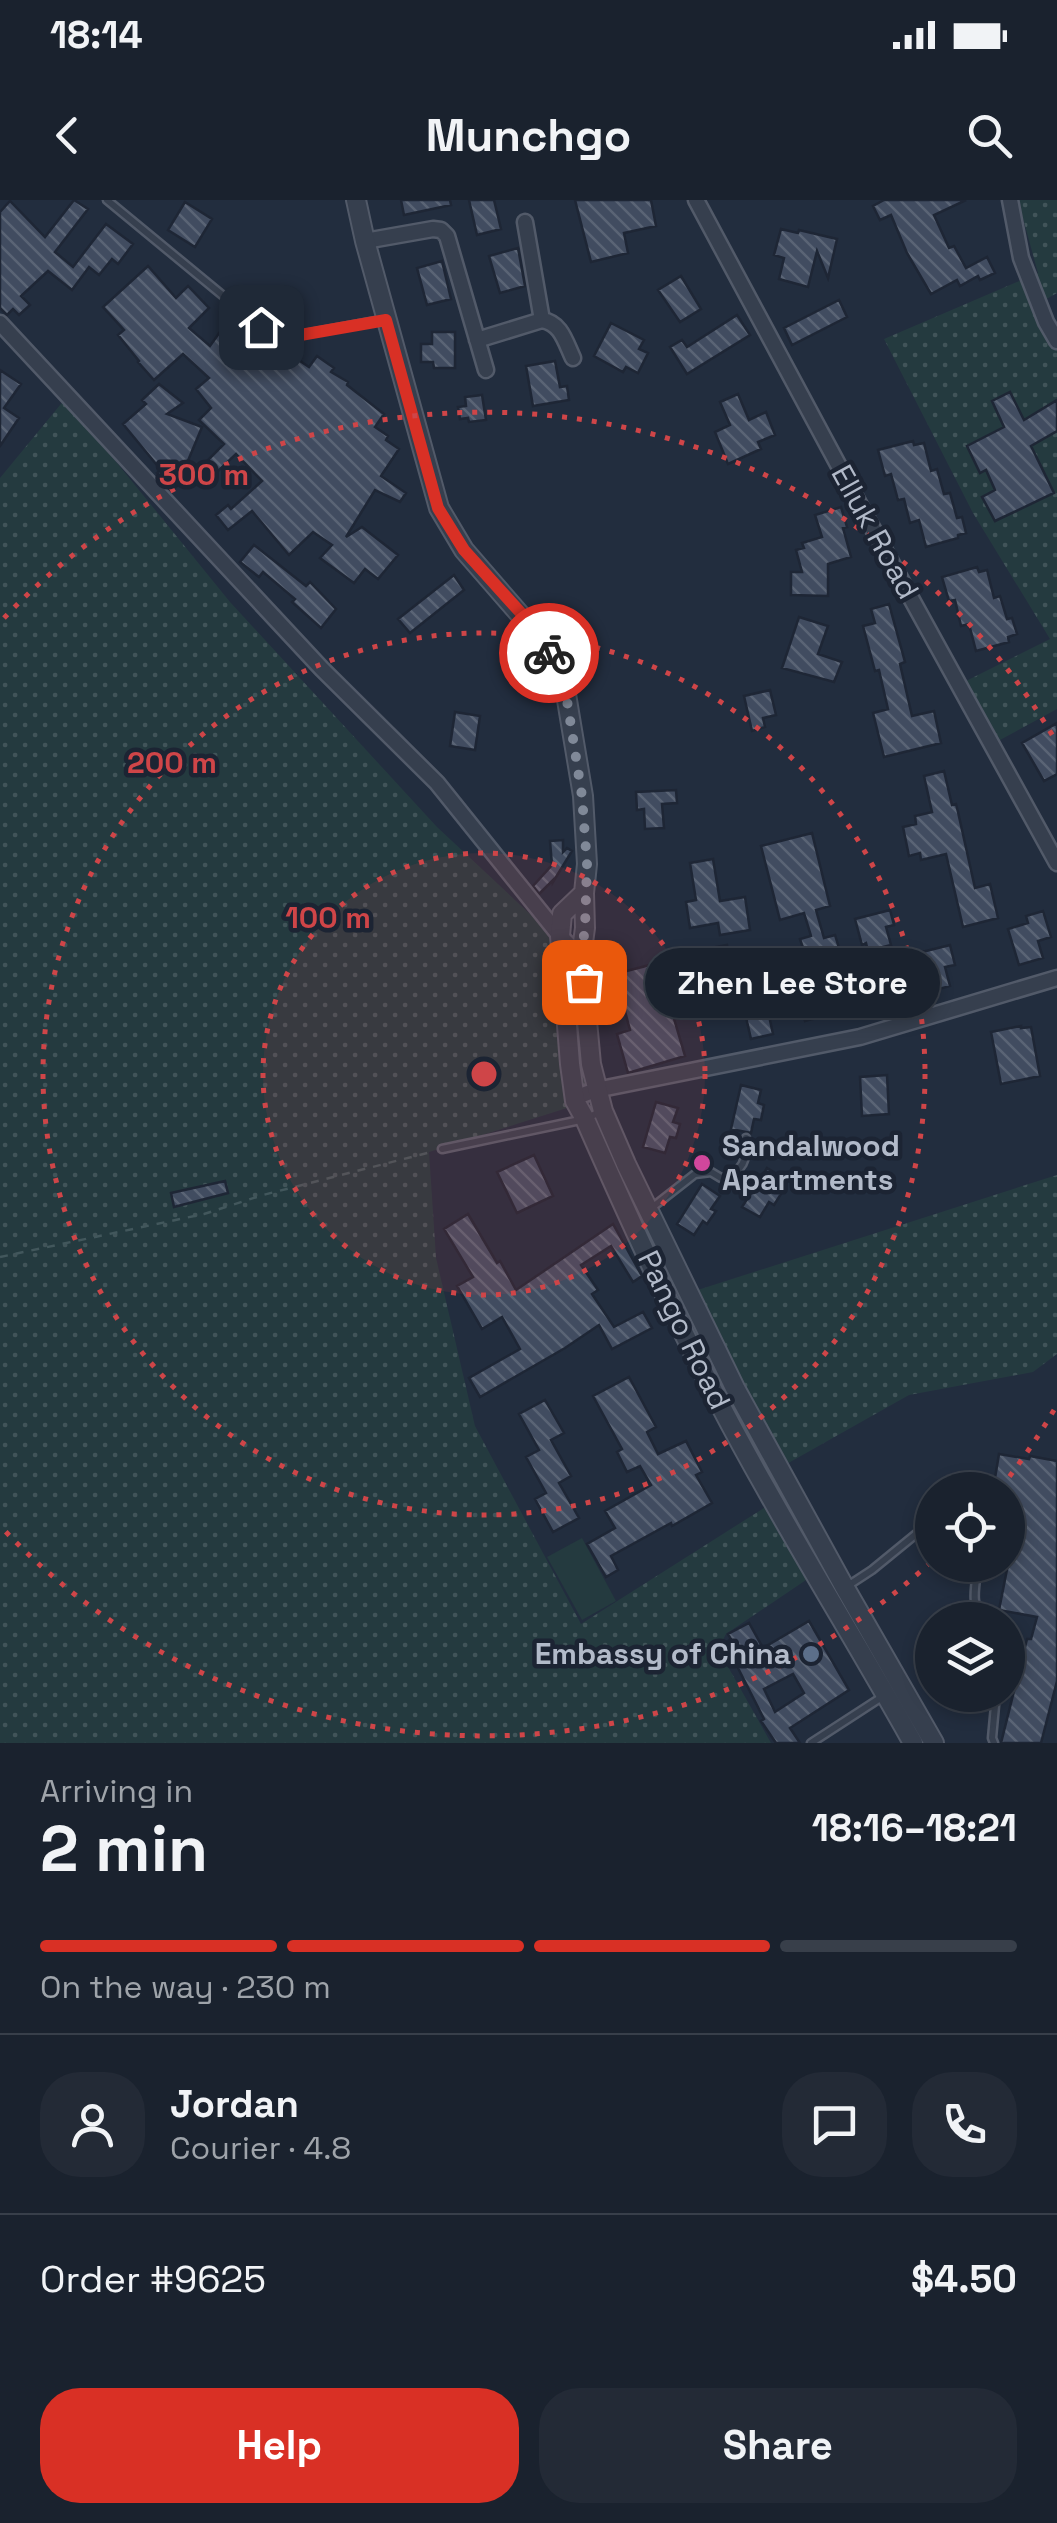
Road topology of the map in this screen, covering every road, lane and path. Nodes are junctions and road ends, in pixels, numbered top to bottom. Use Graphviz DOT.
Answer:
graph roads {
  1 [pos="107,200"];
  2 [pos="356,200"];
  3 [pos="696,200"];
  4 [pos="1010,200"];
  5 [pos="525,222"];
  6 [pos="365,241"];
  7 [pos="386,320"];
  8 [pos="542,320"];
  9 [pos="0,323"];
  10 [pos="477,340"];
  11 [pos="1057,341"];
  12 [pos="573,358"];
  13 [pos="486,370"];
  14 [pos="1057,863"];
  15 [pos="584,893"];
  16 [pos="560,936"];
  17 [pos="581,957"];
  18 [pos="1057,978"];
  19 [pos="596,1090"];
  20 [pos="574,1098"];
  21 [pos="603,1111"];
  22 [pos="585,1118"];
  23 [pos="746,1138"];
  24 [pos="442,1149"];
  25 [pos="648,1211"];
  26 [pos="0,1256"];
  27 [pos="915,1535"];
  28 [pos="845,1588"];
  29 [pos="886,1694"];
  30 [pos="994,1712"];
  31 [pos="811,1743"];
  32 [pos="913,1743"];
  33 [pos="934,1743"];
  34 [pos="994,1743"];
  1 -- 7 [label="lane"];
  2 -- 6 [label="street, Pango Road"];
  3 -- 14 [label="street, Elluk Road"];
  4 -- 11 [label="street"];
  5 -- 8 [label="street"];
  6 -- 7 [label="street, Pango Road"];
  6 -- 10 [label="street"];
  7 -- 15 [label="street, Pango Road"];
  8 -- 10 [label="street"];
  8 -- 12 [label="street"];
  9 -- 16 [label="street"];
  10 -- 13 [label="street"];
  15 -- 16 [label="street, Pango Road"];
  15 -- 17 [label="street, Pango Road"];
  16 -- 17 [label="street"];
  16 -- 20 [label="street, Pango Road"];
  17 -- 19 [label="street, Pango Road"];
  18 -- 19 [label="street"];
  19 -- 20 [label="street"];
  19 -- 21 [label="street, Pango Road"];
  20 -- 22 [label="street, Pango Road"];
  21 -- 22 [label="lane"];
  21 -- 25 [label="street, Pango Road"];
  22 -- 24 [label="lane"];
  22 -- 29 [label="street, Pango Road"];
  23 -- 25 [label="lane"];
  24 -- 26 [label="path"];
  25 -- 28 [label="street, Pango Road"];
  27 -- 28 [label="lane"];
  28 -- 33 [label="street, Pango Road"];
  29 -- 31 [label="lane"];
  29 -- 32 [label="street, Pango Road"];
  30 -- 34 [label="lane"];
}
